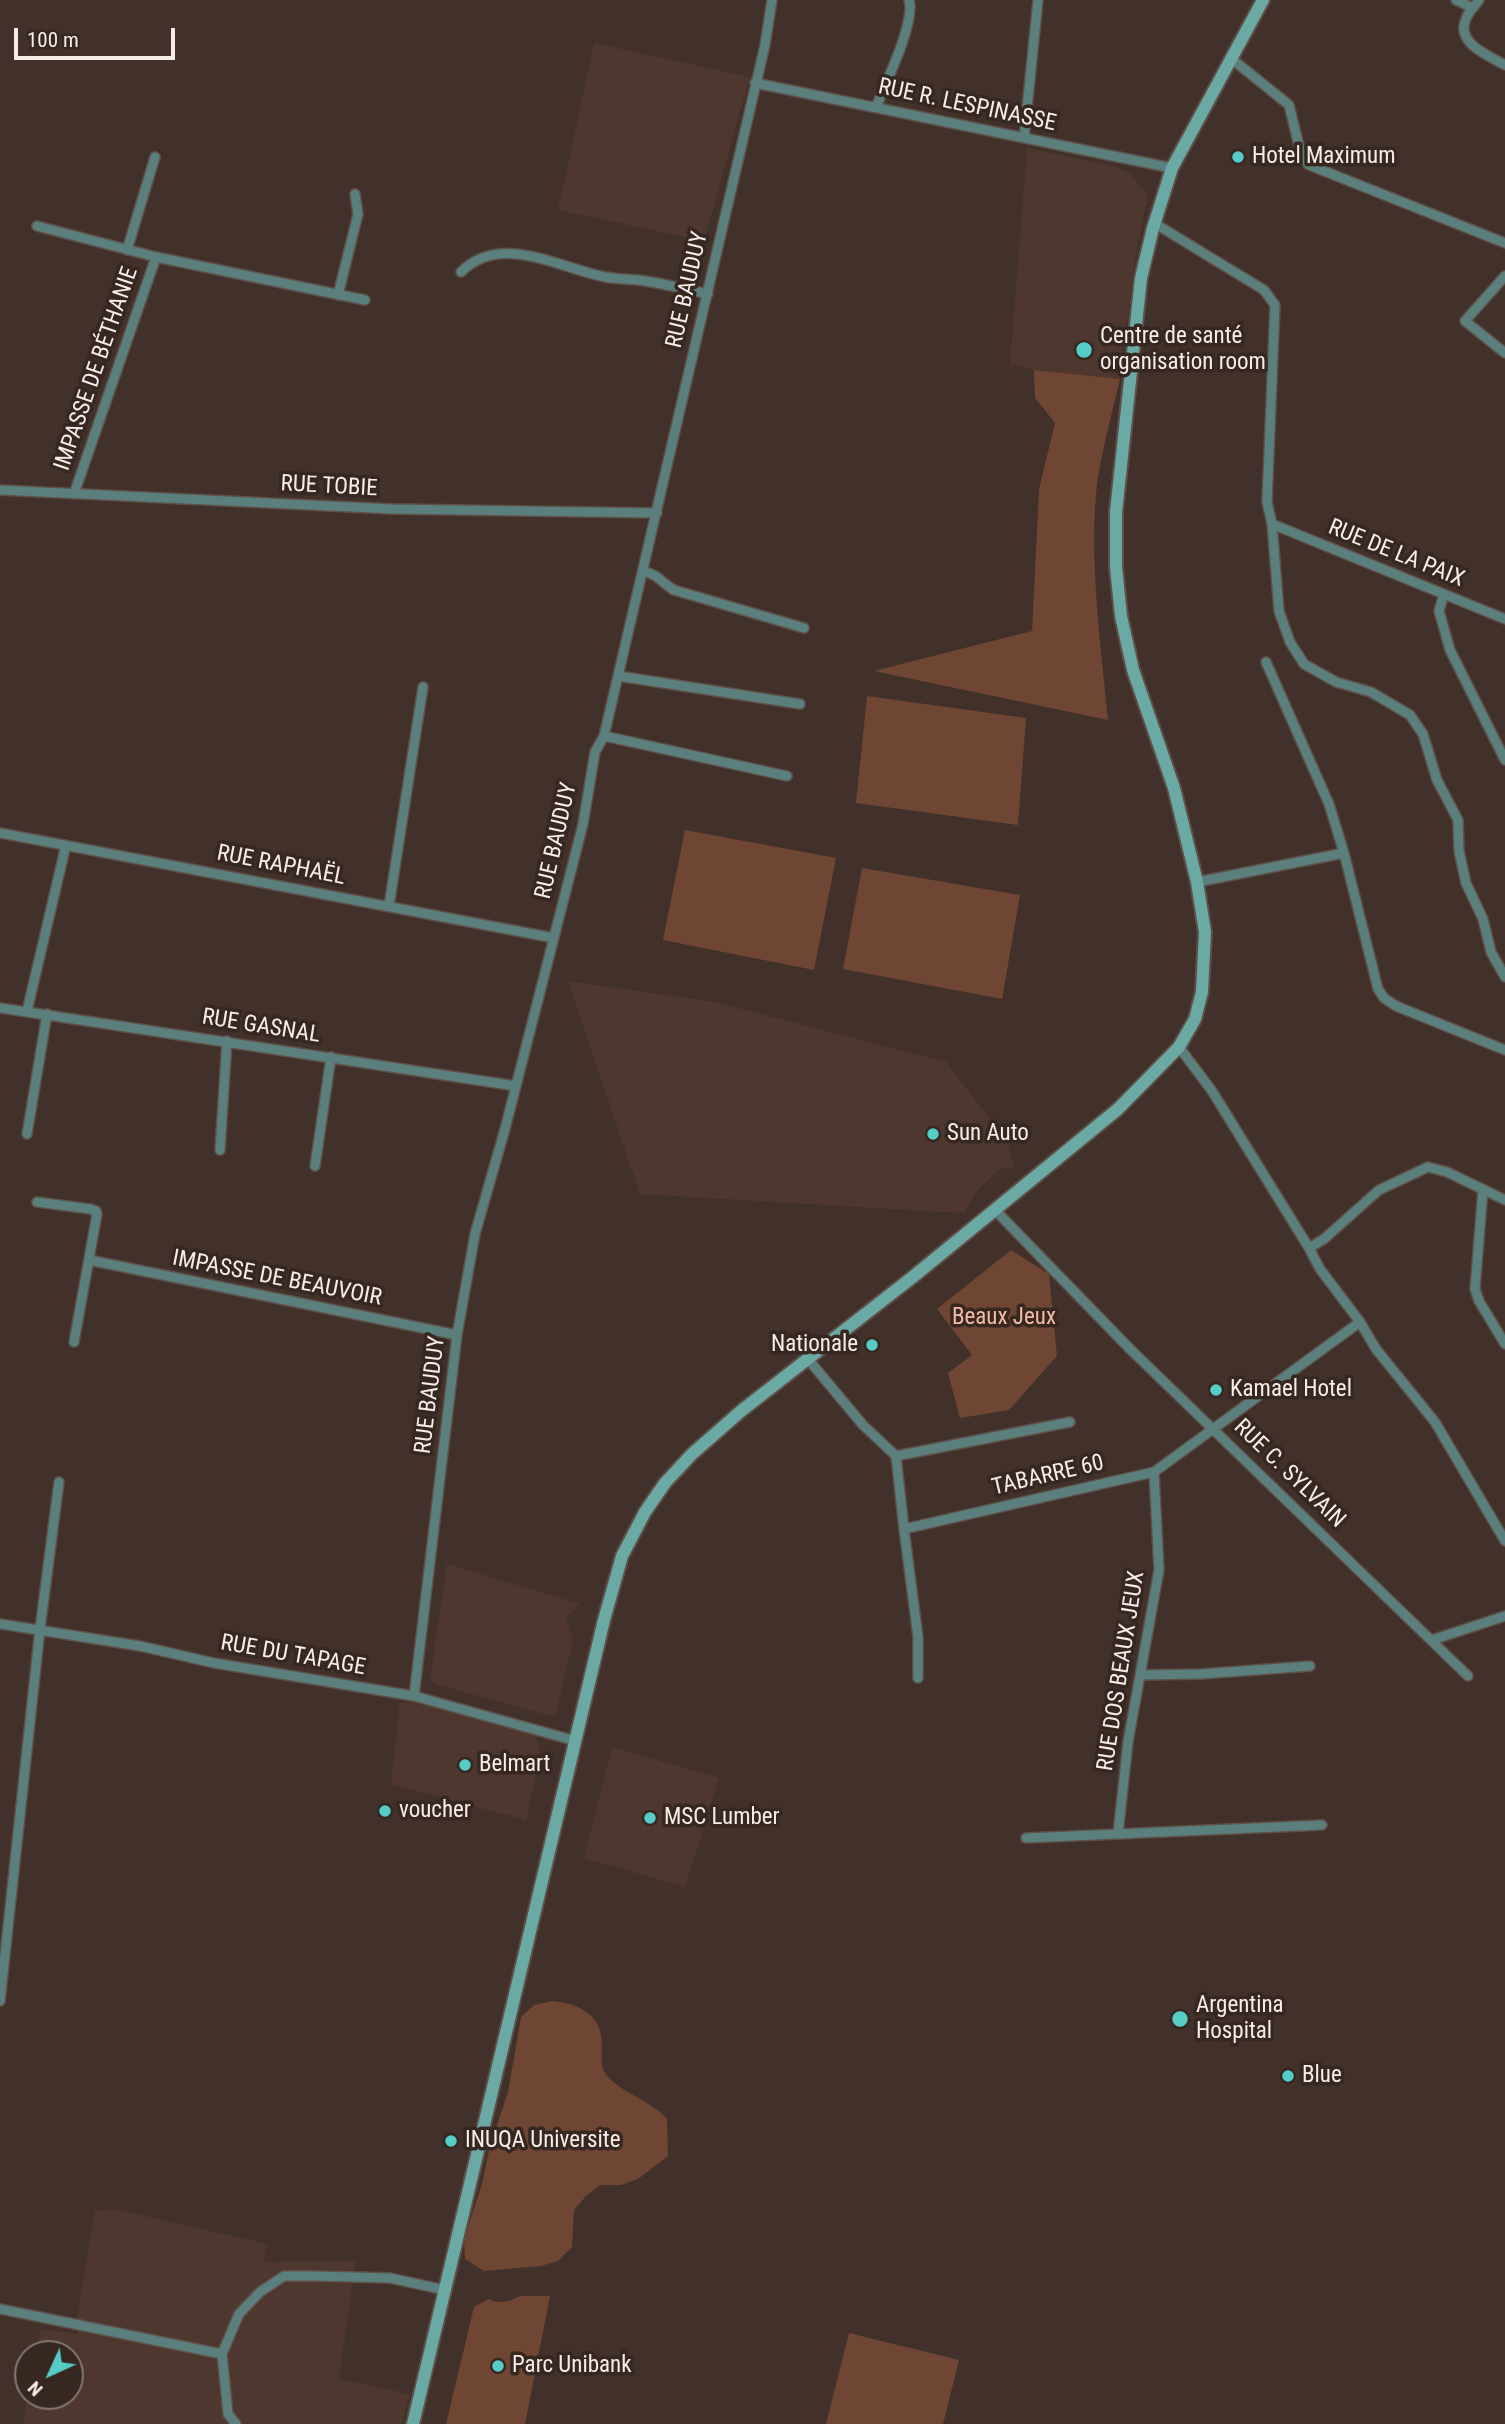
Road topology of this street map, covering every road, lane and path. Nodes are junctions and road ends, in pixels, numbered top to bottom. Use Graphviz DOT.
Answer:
graph roads {
  1 [pos="772,0"];
  2 [pos="909,0"];
  3 [pos="1038,0"];
  4 [pos="1263,0"];
  5 [pos="1456,0"];
  6 [pos="1476,4"];
  7 [pos="1232,59"];
  8 [pos="1505,65"];
  9 [pos="755,83"];
  10 [pos="876,107"];
  11 [pos="1024,138"];
  12 [pos="155,157"];
  13 [pos="1172,168"];
  14 [pos="355,194"];
  15 [pos="1154,223"];
  16 [pos="37,226"];
  17 [pos="1505,243"];
  18 [pos="127,250"];
  19 [pos="156,257"];
  20 [pos="461,272"];
  21 [pos="1505,276"];
  22 [pos="708,294"];
  23 [pos="338,295"];
  24 [pos="365,300"];
  25 [pos="1505,353"];
  26 [pos="0,490"];
  27 [pos="74,494"];
  28 [pos="657,513"];
  29 [pos="1272,524"];
  30 [pos="643,570"];
  31 [pos="1444,594"];
  32 [pos="1505,619"];
  33 [pos="804,628"];
  34 [pos="1266,662"];
  35 [pos="618,676"];
  36 [pos="423,687"];
  37 [pos="800,705"];
  38 [pos="604,736"];
  39 [pos="1505,760"];
  40 [pos="787,776"];
  41 [pos="0,833"];
  42 [pos="66,845"];
  43 [pos="1344,853"];
  44 [pos="1197,882"];
  45 [pos="389,906"];
  46 [pos="554,937"];
  47 [pos="1505,977"];
  48 [pos="0,1008"];
  49 [pos="27,1011"];
  50 [pos="47,1014"];
  51 [pos="228,1041"];
  52 [pos="1179,1047"];
  53 [pos="1505,1050"];
  54 [pos="331,1057"];
  55 [pos="516,1086"];
  56 [pos="27,1134"];
  57 [pos="220,1150"];
  58 [pos="315,1166"];
  59 [pos="1483,1189"];
  60 [pos="1505,1200"];
  61 [pos="37,1202"];
  62 [pos="994,1209"];
  63 [pos="1310,1248"];
  64 [pos="89,1260"];
  65 [pos="1360,1322"];
  66 [pos="457,1335"];
  67 [pos="74,1342"];
  68 [pos="1505,1344"];
  69 [pos="807,1358"];
  70 [pos="1070,1422"];
  71 [pos="1214,1428"];
  72 [pos="896,1456"];
  73 [pos="1154,1472"];
  74 [pos="59,1482"];
  75 [pos="904,1530"];
  76 [pos="1505,1541"];
  77 [pos="1505,1615"];
  78 [pos="0,1624"];
  79 [pos="40,1629"];
  80 [pos="1432,1640"];
  81 [pos="1310,1666"];
  82 [pos="1140,1675"];
  83 [pos="1468,1676"];
  84 [pos="918,1678"];
  85 [pos="414,1696"];
  86 [pos="576,1741"];
  87 [pos="1322,1825"];
  88 [pos="1118,1834"];
  89 [pos="1026,1838"];
  90 [pos="0,2001"];
  91 [pos="445,2290"];
  92 [pos="0,2309"];
  93 [pos="222,2354"];
  94 [pos="236,2424"];
  95 [pos="413,2424"];
  1 -- 9 [label="street, RUE BAUDUY"];
  2 -- 10 [label="street"];
  3 -- 11 [label="street"];
  4 -- 7 [label="main road"];
  5 -- 6 [label="street"];
  6 -- 8 [label="street"];
  7 -- 13 [label="main road"];
  7 -- 17 [label="street"];
  9 -- 10 [label="street, RUE R. LESPINASSE"];
  9 -- 22 [label="street, RUE BAUDUY"];
  10 -- 11 [label="street, RUE R. LESPINASSE"];
  11 -- 13 [label="street, RUE R. LESPINASSE"];
  12 -- 18 [label="street"];
  13 -- 15 [label="main road"];
  14 -- 23 [label="street"];
  15 -- 29 [label="street"];
  15 -- 44 [label="main road"];
  16 -- 18 [label="street"];
  18 -- 19 [label="street"];
  19 -- 23 [label="street"];
  19 -- 27 [label="street, IMPASSE DE BÉTHANIE"];
  20 -- 22 [label="street"];
  21 -- 25 [label="street"];
  22 -- 28 [label="street, RUE BAUDUY"];
  23 -- 24 [label="street"];
  26 -- 27 [label="street, RUE TOBIE"];
  27 -- 28 [label="street, RUE TOBIE"];
  28 -- 30 [label="street, RUE BAUDUY"];
  29 -- 31 [label="street, RUE DE LA PAIX"];
  29 -- 47 [label="street"];
  30 -- 33 [label="street"];
  30 -- 35 [label="street, RUE BAUDUY"];
  31 -- 32 [label="street, RUE DE LA PAIX"];
  31 -- 39 [label="street"];
  34 -- 43 [label="street"];
  35 -- 37 [label="street"];
  35 -- 38 [label="street, RUE BAUDUY"];
  36 -- 45 [label="street"];
  38 -- 40 [label="street"];
  38 -- 46 [label="street, RUE BAUDUY"];
  41 -- 42 [label="street, RUE RAPHAËL"];
  42 -- 45 [label="street, RUE RAPHAËL"];
  42 -- 49 [label="street"];
  43 -- 44 [label="street"];
  43 -- 53 [label="street"];
  44 -- 52 [label="main road"];
  45 -- 46 [label="street, RUE RAPHAËL"];
  46 -- 55 [label="street, RUE BAUDUY"];
  48 -- 49 [label="street, RUE GASNAL"];
  49 -- 50 [label="street, RUE GASNAL"];
  50 -- 51 [label="street, RUE GASNAL"];
  50 -- 56 [label="street"];
  51 -- 54 [label="street, RUE GASNAL"];
  51 -- 57 [label="street"];
  52 -- 62 [label="main road"];
  52 -- 63 [label="street"];
  54 -- 55 [label="street, RUE GASNAL"];
  54 -- 58 [label="street"];
  55 -- 66 [label="street, RUE BAUDUY"];
  59 -- 60 [label="street"];
  59 -- 63 [label="street"];
  59 -- 68 [label="street"];
  61 -- 64 [label="street"];
  62 -- 69 [label="main road"];
  62 -- 71 [label="street, RUE C. SYLVAIN"];
  63 -- 65 [label="street"];
  64 -- 66 [label="street, IMPASSE DE BEAUVOIR"];
  64 -- 67 [label="street"];
  65 -- 71 [label="street, TABARRE 60"];
  65 -- 76 [label="street"];
  66 -- 85 [label="street, RUE BAUDUY"];
  69 -- 72 [label="street"];
  69 -- 86 [label="main road"];
  70 -- 72 [label="street"];
  71 -- 73 [label="street, TABARRE 60"];
  71 -- 80 [label="street, RUE C. SYLVAIN"];
  72 -- 75 [label="street"];
  73 -- 75 [label="street, TABARRE 60"];
  73 -- 82 [label="street, RUE DOS BEAUX JEUX"];
  74 -- 79 [label="street"];
  75 -- 84 [label="street"];
  77 -- 80 [label="street"];
  78 -- 79 [label="street, RUE DU TAPAGE"];
  79 -- 85 [label="street, RUE DU TAPAGE"];
  79 -- 90 [label="street"];
  80 -- 83 [label="street, RUE C. SYLVAIN"];
  81 -- 82 [label="street"];
  82 -- 88 [label="street, RUE DOS BEAUX JEUX"];
  85 -- 86 [label="street, RUE DU TAPAGE"];
  86 -- 91 [label="main road"];
  87 -- 88 [label="street"];
  88 -- 89 [label="street"];
  91 -- 93 [label="street"];
  91 -- 95 [label="main road"];
  92 -- 93 [label="street"];
  93 -- 94 [label="street"];
}
